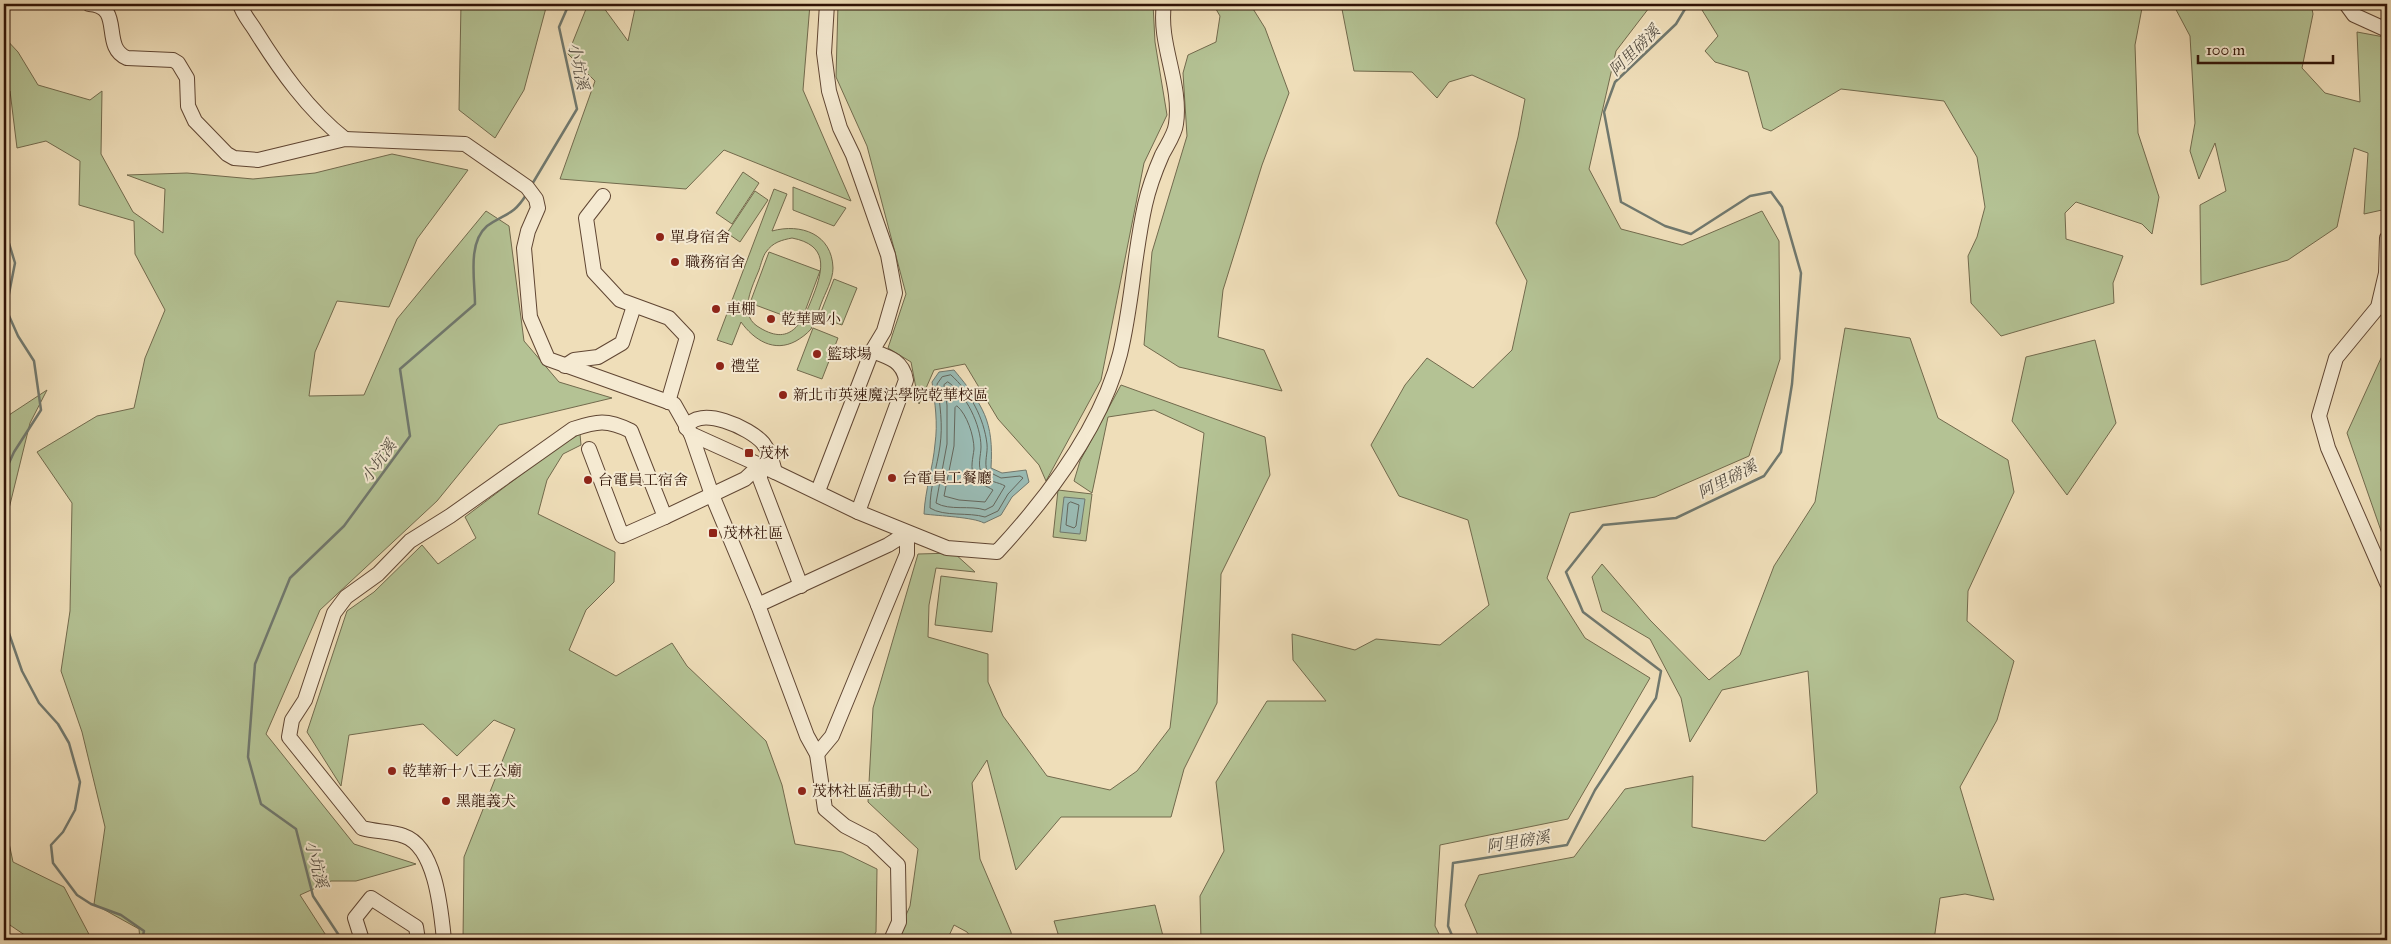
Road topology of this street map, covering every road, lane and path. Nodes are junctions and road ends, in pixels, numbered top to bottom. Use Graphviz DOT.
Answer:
graph roads {
  1 [pos="89,4"];
  2 [pos="240,4"];
  3 [pos="827,4"];
  4 [pos="1164,4"];
  5 [pos="2346,4"];
  6 [pos="2387,30"];
  7 [pos="345,139"];
  8 [pos="603,196"];
  9 [pos="2387,238"];
  10 [pos="634,306"];
  11 [pos="872,350"];
  12 [pos="565,366"];
  13 [pos="668,402"];
  14 [pos="689,431"];
  15 [pos="589,449"];
  16 [pos="760,465"];
  17 [pos="775,472"];
  18 [pos="818,492"];
  19 [pos="712,495"];
  20 [pos="858,512"];
  21 [pos="665,517"];
  22 [pos="907,533"];
  23 [pos="2387,583"];
  24 [pos="802,586"];
  25 [pos="758,606"];
  26 [pos="817,754"];
  27 [pos="362,940"];
  28 [pos="418,940"];
  29 [pos="444,940"];
  30 [pos="891,940"];
  1 -- 7 [label="street"];
  2 -- 7 [label="street"];
  3 -- 11 [label="street"];
  4 -- 22 [label="street"];
  5 -- 6 [label="street"];
  7 -- 12 [label="street"];
  8 -- 10 [label="street"];
  9 -- 23 [label="street"];
  10 -- 12 [label="street"];
  10 -- 13 [label="street"];
  11 -- 18 [label="street"];
  11 -- 20 [label="street"];
  12 -- 13 [label="street"];
  13 -- 14 [label="street"];
  14 -- 16 [label="street"];
  14 -- 17 [label="street"];
  14 -- 19 [label="street"];
  15 -- 21 [label="street"];
  16 -- 17 [label="street"];
  16 -- 19 [label="street"];
  16 -- 24 [label="street"];
  17 -- 18 [label="street"];
  18 -- 20 [label="street"];
  19 -- 21 [label="street"];
  19 -- 25 [label="street"];
  20 -- 22 [label="street"];
  21 -- 29 [label="street"];
  22 -- 24 [label="street"];
  22 -- 26 [label="street"];
  24 -- 25 [label="street"];
  25 -- 26 [label="street"];
  26 -- 30 [label="street"];
  27 -- 28 [label="street"];
}
